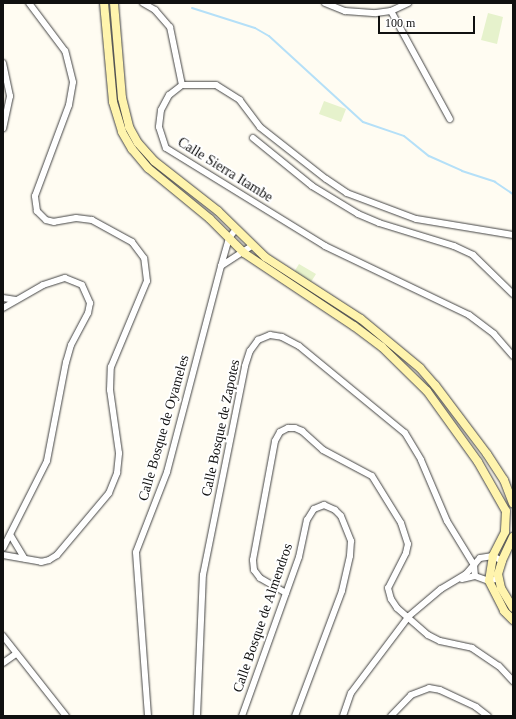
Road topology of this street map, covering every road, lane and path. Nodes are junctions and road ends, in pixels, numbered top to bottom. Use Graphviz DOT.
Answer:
graph roads {
  1 [pos="29,3"];
  2 [pos="104,3"];
  3 [pos="114,3"];
  4 [pos="143,3"];
  5 [pos="325,3"];
  6 [pos="408,3"];
  7 [pos="391,11"];
  8 [pos="107,35"];
  9 [pos="117,35"];
  10 [pos="3,63"];
  11 [pos="182,85"];
  12 [pos="9,109"];
  13 [pos="3,113"];
  14 [pos="450,119"];
  15 [pos="3,128"];
  16 [pos="252,138"];
  17 [pos="236,229"];
  18 [pos="513,235"];
  19 [pos="229,238"];
  20 [pos="252,246"];
  21 [pos="244,253"];
  22 [pos="221,266"];
  23 [pos="513,294"];
  24 [pos="3,298"];
  25 [pos="16,300"];
  26 [pos="3,308"];
  27 [pos="513,356"];
  28 [pos="513,503"];
  29 [pos="10,536"];
  30 [pos="513,537"];
  31 [pos="3,548"];
  32 [pos="465,549"];
  33 [pos="3,555"];
  34 [pos="493,556"];
  35 [pos="24,558"];
  36 [pos="480,558"];
  37 [pos="502,561"];
  38 [pos="474,566"];
  39 [pos="475,576"];
  40 [pos="498,578"];
  41 [pos="456,580"];
  42 [pos="489,581"];
  43 [pos="286,593"];
  44 [pos="513,608"];
  45 [pos="409,616"];
  46 [pos="513,620"];
  47 [pos="3,636"];
  48 [pos="16,654"];
  49 [pos="3,663"];
  50 [pos="513,681"];
  51 [pos="66,716"];
  52 [pos="148,716"];
  53 [pos="197,716"];
  54 [pos="242,716"];
  55 [pos="295,716"];
  56 [pos="343,716"];
  57 [pos="391,716"];
  58 [pos="488,716"];
  1 -- 35 [label="street"];
  2 -- 8 [label="street"];
  3 -- 9 [label="street"];
  4 -- 11 [label="street"];
  5 -- 7 [label="street"];
  6 -- 7 [label="street"];
  7 -- 14 [label="street"];
  8 -- 9 [label="street"];
  8 -- 19 [label="street"];
  9 -- 17 [label="street"];
  10 -- 12 [label="street"];
  11 -- 18 [label="street"];
  11 -- 27 [label="street, Calle Sierra Itambe"];
  12 -- 13 [label="street"];
  12 -- 15 [label="street"];
  16 -- 23 [label="street"];
  17 -- 19 [label="street"];
  17 -- 20 [label="street"];
  19 -- 21 [label="street"];
  19 -- 22 [label="street, Calle Bosque de Oyameles"];
  20 -- 21 [label="street"];
  20 -- 28 [label="street"];
  21 -- 22 [label="street"];
  21 -- 34 [label="street"];
  22 -- 52 [label="street, Calle Bosque de Oyameles"];
  24 -- 25 [label="street"];
  25 -- 26 [label="street"];
  25 -- 29 [label="street"];
  29 -- 31 [label="street"];
  29 -- 35 [label="street"];
  30 -- 37 [label="street"];
  32 -- 36 [label="street, Calle Bosque de Zapotes"];
  32 -- 38 [label="street, Calle Bosque de Zapotes"];
  32 -- 53 [label="street, Calle Bosque de Zapotes"];
  33 -- 35 [label="street"];
  34 -- 36 [label="street"];
  34 -- 37 [label="street"];
  34 -- 42 [label="street"];
  36 -- 38 [label="street"];
  37 -- 40 [label="street"];
  38 -- 39 [label="street, Calle Bosque de Zapotes"];
  38 -- 41 [label="street"];
  39 -- 41 [label="street"];
  39 -- 42 [label="street"];
  40 -- 42 [label="street"];
  40 -- 44 [label="street"];
  41 -- 45 [label="street"];
  42 -- 46 [label="street"];
  43 -- 45 [label="street"];
  43 -- 54 [label="street, Calle Bosque de Almendros"];
  43 -- 55 [label="street, Calle Bosque de Almendros"];
  45 -- 50 [label="street"];
  45 -- 56 [label="street"];
  47 -- 48 [label="street"];
  48 -- 49 [label="street"];
  48 -- 51 [label="street"];
  57 -- 58 [label="street"];
}
